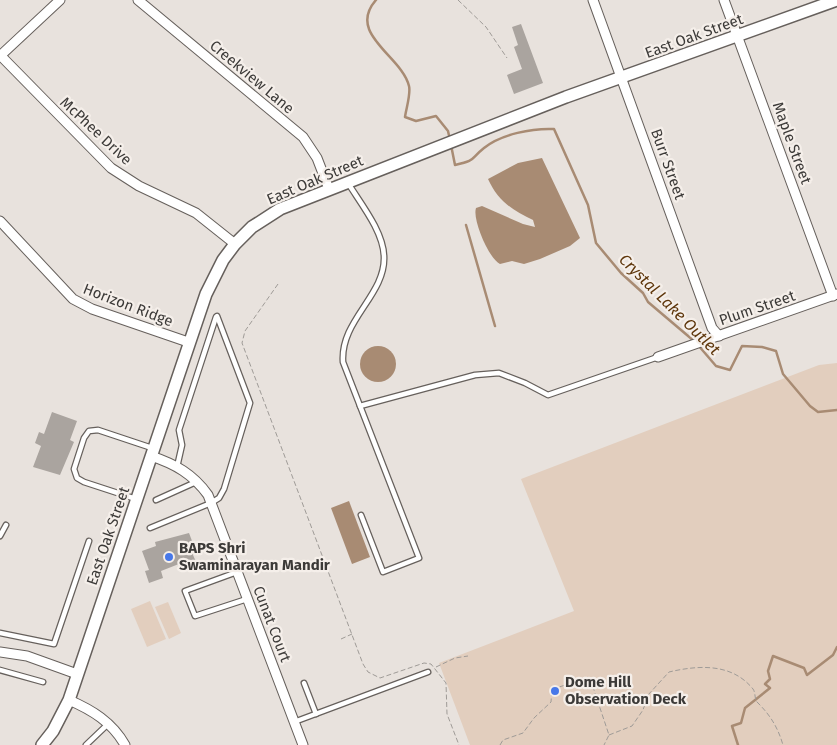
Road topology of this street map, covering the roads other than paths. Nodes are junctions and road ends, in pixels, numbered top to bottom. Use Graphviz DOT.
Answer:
graph roads {
  1 [pos="60,0"];
  2 [pos="138,0"];
  3 [pos="593,0"];
  4 [pos="724,0"];
  5 [pos="837,0"];
  6 [pos="738,36"];
  7 [pos="0,55"];
  8 [pos="622,77"];
  9 [pos="348,182"];
  10 [pos="329,189"];
  11 [pos="0,222"];
  12 [pos="235,244"];
  13 [pos="835,295"];
  14 [pos="719,336"];
  15 [pos="188,342"];
  16 [pos="658,357"];
  17 [pos="360,406"];
  18 [pos="152,452"];
  19 [pos="178,467"];
  20 [pos="197,482"];
  21 [pos="136,499"];
  22 [pos="156,500"];
  23 [pos="212,503"];
  24 [pos="361,514"];
  25 [pos="6,525"];
  26 [pos="150,528"];
  27 [pos="0,536"];
  28 [pos="89,541"];
  29 [pos="237,572"];
  30 [pos="247,599"];
  31 [pos="0,633"];
  32 [pos="0,652"];
  33 [pos="0,670"];
  34 [pos="428,672"];
  35 [pos="77,674"];
  36 [pos="43,682"];
  37 [pos="304,682"];
  38 [pos="69,700"];
  39 [pos="316,714"];
  40 [pos="294,722"];
  41 [pos="108,724"];
  42 [pos="42,745"];
  43 [pos="86,745"];
  44 [pos="125,745"];
  45 [pos="303,745"];
  1 -- 7 [label="street"];
  2 -- 10 [label="street, Creekview Lane"];
  3 -- 8 [label="street, Burr Street"];
  4 -- 6 [label="street, Maple Street"];
  5 -- 6 [label="street, East Oak Street"];
  6 -- 8 [label="street, East Oak Street"];
  6 -- 13 [label="street, Maple Street"];
  7 -- 12 [label="street, McPhee Drive"];
  8 -- 9 [label="street, East Oak Street"];
  8 -- 14 [label="street, Burr Street"];
  9 -- 10 [label="street, East Oak Street"];
  9 -- 17 [label="lane"];
  10 -- 12 [label="street, East Oak Street"];
  11 -- 15 [label="street, Horizon Ridge"];
  12 -- 15 [label="street, East Oak Street"];
  13 -- 14 [label="street, Plum Street"];
  14 -- 16 [label="street, Plum Street"];
  15 -- 18 [label="street, East Oak Street"];
  16 -- 17 [label="lane"];
  17 -- 24 [label="lane"];
  18 -- 19 [label="street, Cunat Court"];
  18 -- 21 [label="street, East Oak Street"];
  18 -- 21 [label="lane"];
  19 -- 20 [label="street, Cunat Court"];
  19 -- 23 [label="lane"];
  20 -- 22 [label="lane"];
  20 -- 23 [label="street, Cunat Court"];
  21 -- 35 [label="street, East Oak Street"];
  23 -- 26 [label="lane"];
  23 -- 29 [label="street, Cunat Court"];
  25 -- 27 [label="lane"];
  28 -- 31 [label="lane"];
  29 -- 30 [label="street, Cunat Court"];
  29 -- 30 [label="lane"];
  30 -- 40 [label="street, Cunat Court"];
  32 -- 35 [label="street"];
  33 -- 36 [label="lane"];
  34 -- 39 [label="lane"];
  35 -- 38 [label="street, East Oak Street"];
  37 -- 39 [label="lane"];
  38 -- 41 [label="street"];
  38 -- 42 [label="street, East Oak Street"];
  39 -- 40 [label="lane"];
  40 -- 45 [label="street, Cunat Court"];
  41 -- 43 [label="lane"];
  41 -- 44 [label="street"];
}
